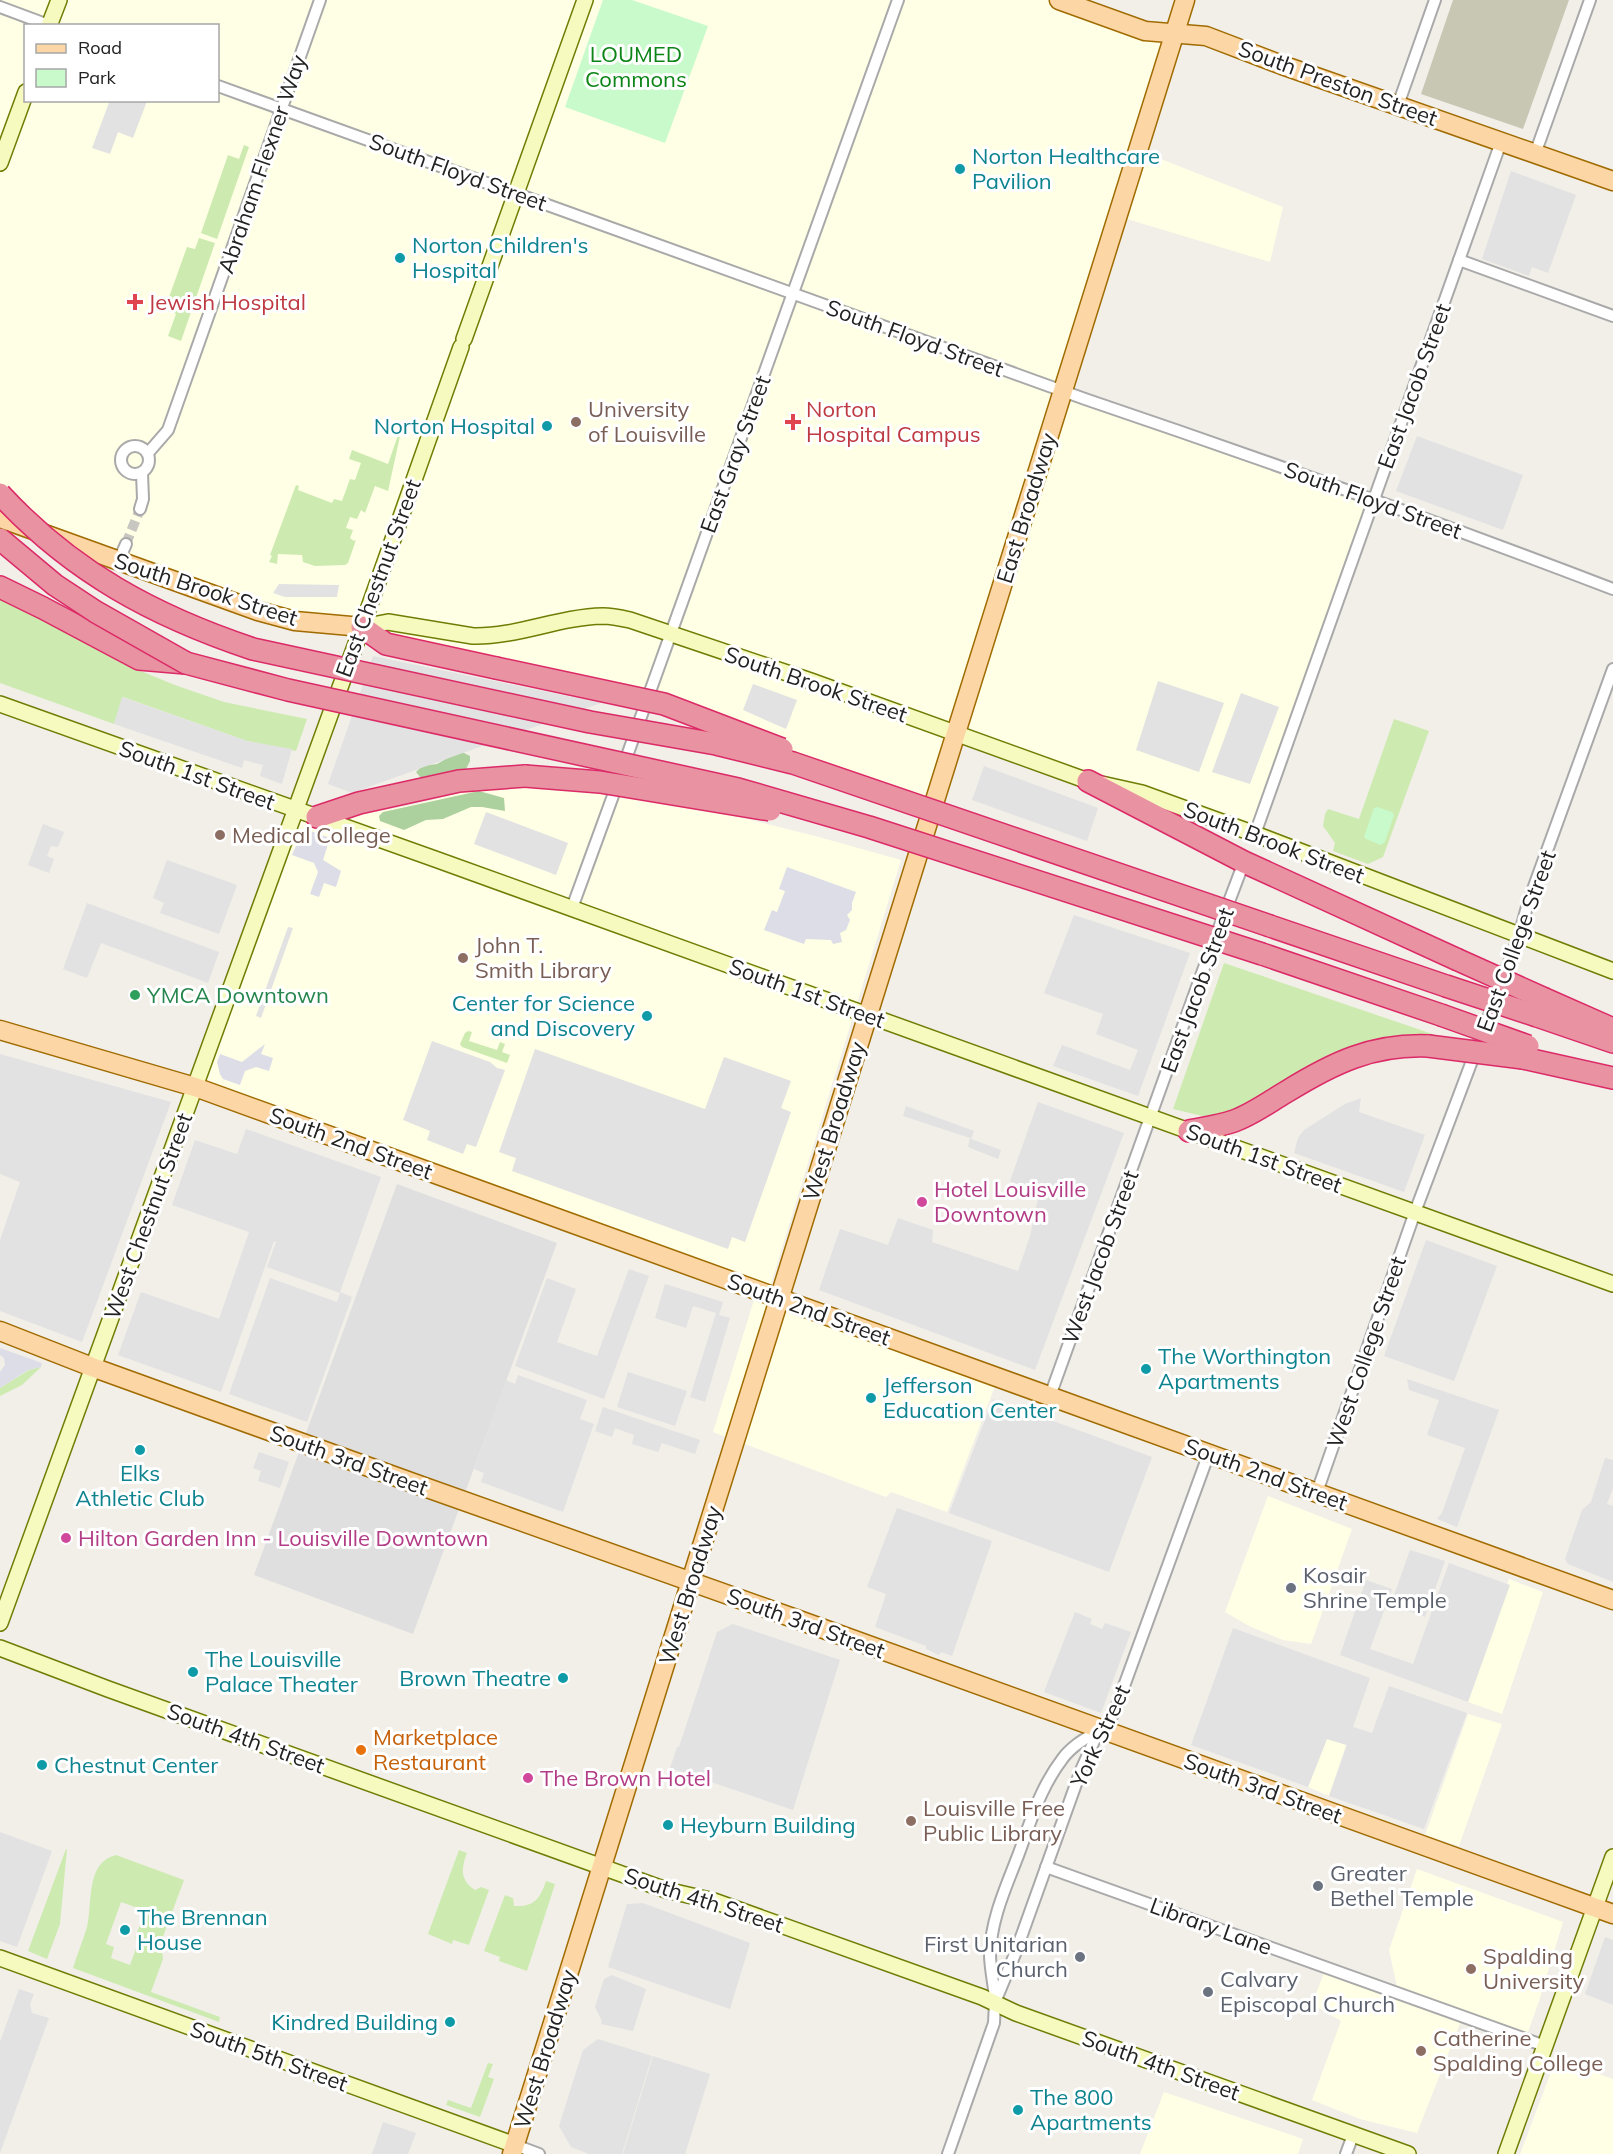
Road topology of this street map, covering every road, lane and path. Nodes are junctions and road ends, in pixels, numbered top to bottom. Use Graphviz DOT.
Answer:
graph roads {
  1 [pos="59,0"];
  2 [pos="320,0"];
  3 [pos="585,0"];
  4 [pos="898,0"];
  5 [pos="1059,0"];
  6 [pos="1185,0"];
  7 [pos="1435,0"];
  8 [pos="1590,0"];
  9 [pos="0,7"];
  10 [pos="47,24"];
  11 [pos="50,24"];
  12 [pos="1174,33"];
  13 [pos="219,86"];
  14 [pos="24,97"];
  15 [pos="1398,105"];
  16 [pos="282,109"];
  17 [pos="1501,142"];
  18 [pos="1535,154"];
  19 [pos="0,163"];
  20 [pos="1613,181"];
  21 [pos="516,194"];
  22 [pos="1459,260"];
  23 [pos="793,294"];
  24 [pos="1613,316"];
  25 [pos="1062,391"];
  26 [pos="148,453"];
  27 [pos="142,473"];
  28 [pos="0,494"];
  29 [pos="1373,500"];
  30 [pos="141,504"];
  31 [pos="0,518"];
  32 [pos="0,539"];
  33 [pos="0,587"];
  34 [pos="1613,589"];
  35 [pos="362,627"];
  36 [pos="671,633"];
  37 [pos="186,663"];
  38 [pos="1613,669"];
  39 [pos="0,704"];
  40 [pos="955,733"];
  41 [pos="1088,781"];
  42 [pos="907,802"];
  43 [pos="295,810"];
  44 [pos="317,817"];
  45 [pos="869,827"];
  46 [pos="1255,834"];
  47 [pos="1244,862"];
  48 [pos="572,908"];
  49 [pos="1519,936"];
  50 [pos="1613,971"];
  51 [pos="1541,1008"];
  52 [pos="867,1015"];
  53 [pos="1613,1029"];
  54 [pos="0,1030"];
  55 [pos="1613,1042"];
  56 [pos="1525,1052"];
  57 [pos="1613,1077"];
  58 [pos="195,1087"];
  59 [pos="1150,1118"];
  60 [pos="1189,1131"];
  61 [pos="1415,1212"];
  62 [pos="1613,1284"];
  63 [pos="778,1298"];
  64 [pos="0,1331"];
  65 [pos="92,1367"];
  66 [pos="1050,1396"];
  67 [pos="1209,1453"];
  68 [pos="1317,1492"];
  69 [pos="690,1582"];
  70 [pos="1613,1600"];
  71 [pos="0,1623"];
  72 [pos="0,1648"];
  73 [pos="1099,1730"];
  74 [pos="1613,1857"];
  75 [pos="602,1866"];
  76 [pos="1046,1867"];
  77 [pos="1595,1908"];
  78 [pos="1613,1914"];
  79 [pos="0,1958"];
  80 [pos="995,2002"];
  81 [pos="1545,2046"];
  82 [pos="1353,2134"];
  83 [pos="514,2150"];
  84 [pos="539,2154"];
  85 [pos="948,2154"];
  86 [pos="1346,2154"];
  87 [pos="1407,2154"];
  88 [pos="1506,2154"];
  1 -- 11 [label="street"];
  2 -- 16 [label="street, Abraham Flexner Way"];
  3 -- 21 [label="street, East Chestnut Street"];
  4 -- 23 [label="street, East Gray Street"];
  5 -- 12 [label="main road, South Preston Street"];
  6 -- 12 [label="main road, East Broadway"];
  7 -- 15 [label="street"];
  8 -- 18 [label="street"];
  9 -- 10 [label="street"];
  12 -- 15 [label="main road, South Preston Street"];
  12 -- 25 [label="main road, East Broadway"];
  13 -- 16 [label="street, South Floyd Street"];
  14 -- 19 [label="street"];
  15 -- 17 [label="main road, South Preston Street"];
  16 -- 21 [label="street, South Floyd Street"];
  16 -- 26 [label="street, Abraham Flexner Way"];
  17 -- 18 [label="main road, South Preston Street"];
  17 -- 22 [label="street, East Jacob Street"];
  18 -- 20 [label="main road, South Preston Street"];
  21 -- 23 [label="street, South Floyd Street"];
  21 -- 35 [label="street, East Chestnut Street"];
  22 -- 24 [label="street"];
  22 -- 29 [label="street, East Jacob Street"];
  23 -- 25 [label="street, South Floyd Street"];
  23 -- 36 [label="street, East Gray Street"];
  25 -- 29 [label="street, South Floyd Street"];
  25 -- 40 [label="main road, East Broadway"];
  26 -- 27 [label="street"];
  26 -- 27 [label="street"];
  27 -- 30 [label="street"];
  28 -- 42 [label="highway, bridge"];
  29 -- 34 [label="street, South Floyd Street"];
  29 -- 46 [label="street, East Jacob Street"];
  31 -- 35 [label="main road, South Brook Street"];
  32 -- 37 [label="highway, bridge"];
  33 -- 37 [label="highway"];
  35 -- 36 [label="street, South Brook Street"];
  35 -- 42 [label="highway, bridge"];
  35 -- 43 [label="street, East Chestnut Street"];
  36 -- 40 [label="street, South Brook Street"];
  36 -- 48 [label="street, East Gray Street"];
  37 -- 45 [label="highway, bridge"];
  38 -- 49 [label="street, East College Street"];
  39 -- 43 [label="street, South 1st Street"];
  40 -- 41 [label="street, South Brook Street"];
  40 -- 52 [label="main road, East Broadway"];
  41 -- 46 [label="street, South Brook Street"];
  41 -- 47 [label="highway"];
  42 -- 51 [label="highway, bridge"];
  43 -- 44 [label="street, South 1st Street"];
  43 -- 58 [label="street, West Chestnut Street"];
  44 -- 45 [label="highway, bridge"];
  44 -- 48 [label="street, South 1st Street"];
  45 -- 56 [label="highway, bridge"];
  46 -- 49 [label="street, South Brook Street"];
  47 -- 51 [label="highway, bridge"];
  47 -- 59 [label="street, East Jacob Street"];
  48 -- 52 [label="street, South 1st Street"];
  49 -- 50 [label="street, South Brook Street"];
  49 -- 61 [label="street, East College Street"];
  51 -- 53 [label="highway"];
  51 -- 55 [label="highway"];
  52 -- 59 [label="street, South 1st Street"];
  52 -- 63 [label="main road, West Broadway"];
  54 -- 58 [label="main road, South 2nd Street"];
  56 -- 57 [label="highway"];
  56 -- 60 [label="highway, bridge"];
  58 -- 63 [label="main road, South 2nd Street"];
  58 -- 65 [label="street, West Chestnut Street"];
  59 -- 60 [label="street, South 1st Street"];
  59 -- 66 [label="street, West Jacob Street"];
  60 -- 61 [label="street, South 1st Street"];
  61 -- 62 [label="street, South 1st Street"];
  61 -- 68 [label="street, West College Street"];
  63 -- 66 [label="main road, South 2nd Street"];
  63 -- 69 [label="main road, West Broadway"];
  64 -- 65 [label="main road, South 3rd Street"];
  65 -- 69 [label="main road, South 3rd Street"];
  65 -- 71 [label="street, West Chestnut Street"];
  66 -- 67 [label="main road, South 2nd Street"];
  67 -- 68 [label="main road, South 2nd Street"];
  67 -- 73 [label="street, York Street"];
  68 -- 70 [label="main road, South 2nd Street"];
  69 -- 73 [label="main road, South 3rd Street"];
  69 -- 75 [label="main road, West Broadway"];
  72 -- 75 [label="street, South 4th Street"];
  73 -- 76 [label="street, York Street"];
  73 -- 77 [label="main road, South 3rd Street"];
  73 -- 80 [label="street"];
  74 -- 77 [label="street"];
  75 -- 80 [label="street, South 4th Street"];
  75 -- 83 [label="main road, West Broadway"];
  76 -- 80 [label="street, York Street"];
  76 -- 81 [label="street, Library Lane"];
  77 -- 78 [label="main road, South 3rd Street"];
  77 -- 81 [label="street"];
  79 -- 83 [label="street, South 5th Street"];
  80 -- 82 [label="street, South 4th Street"];
  80 -- 85 [label="street, York Street"];
  81 -- 88 [label="street"];
  82 -- 86 [label="street"];
  82 -- 87 [label="street, South 4th Street"];
  83 -- 84 [label="street, South 5th Street"];
}
